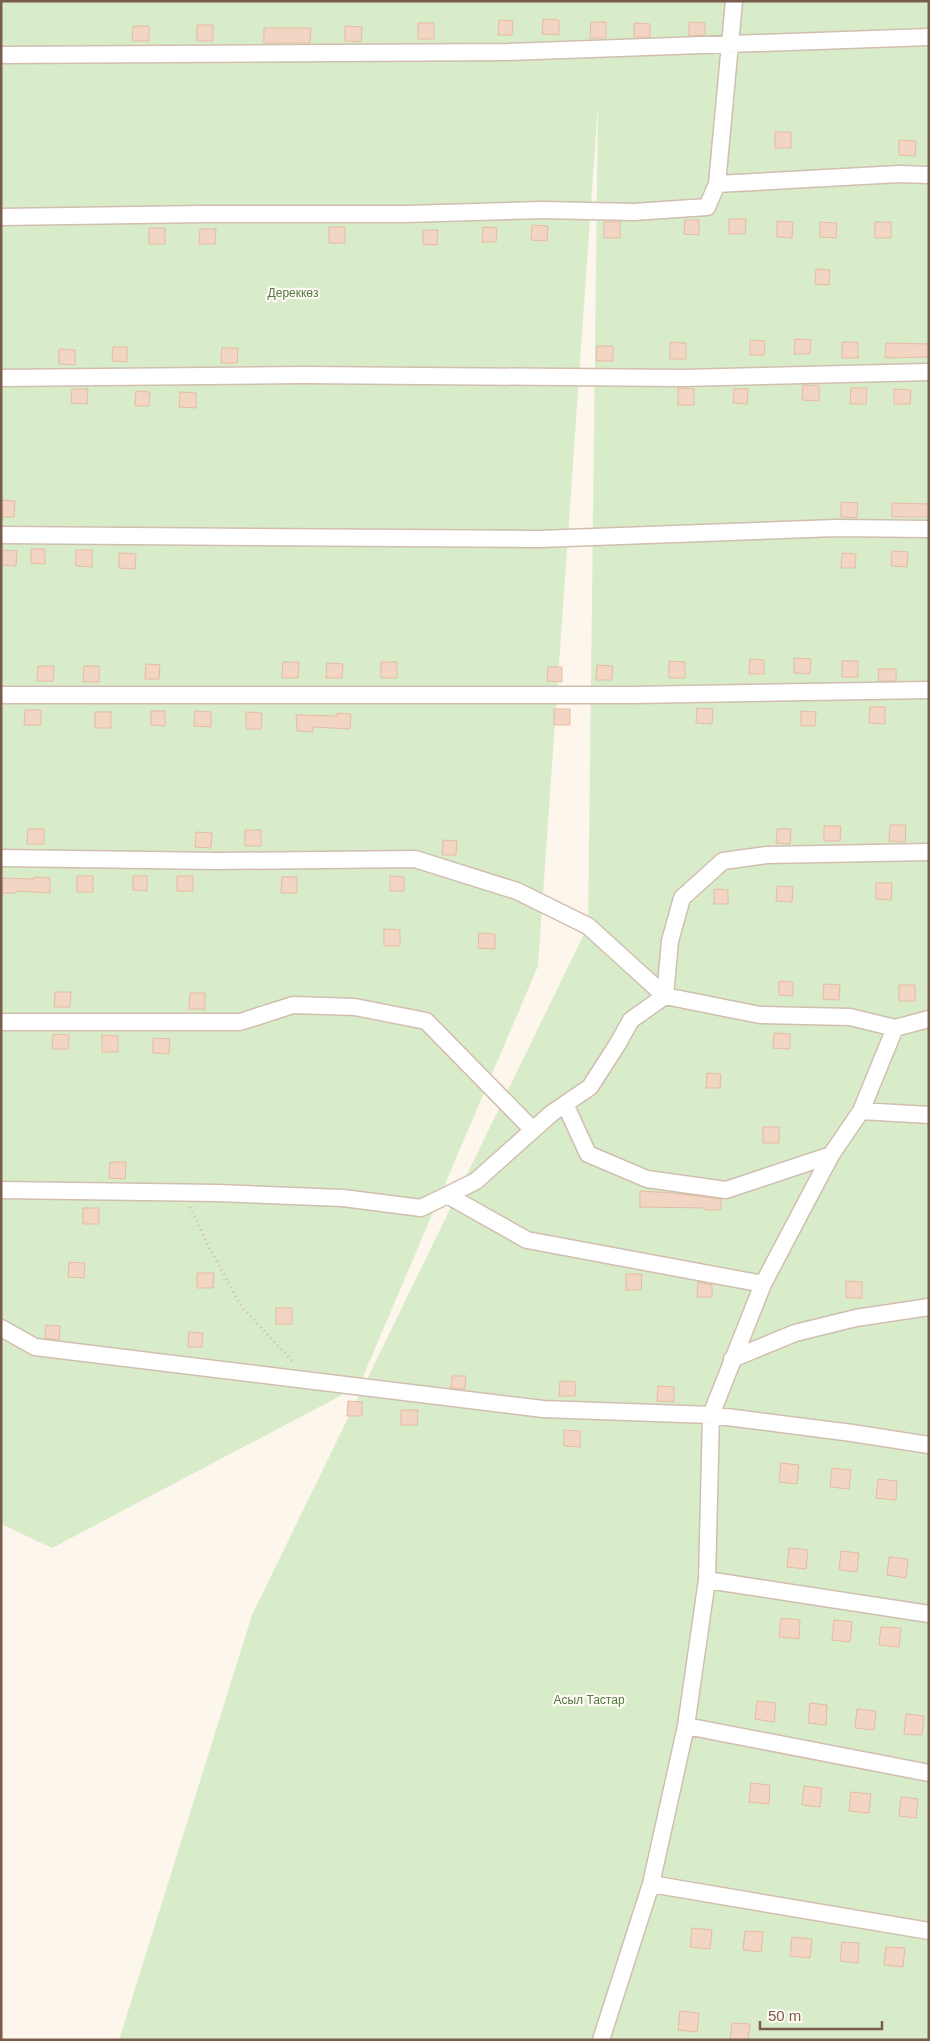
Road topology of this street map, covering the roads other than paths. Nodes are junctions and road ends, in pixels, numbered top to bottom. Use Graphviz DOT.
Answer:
graph roads {
  1 [pos="734,1"];
  2 [pos="929,38"];
  3 [pos="730,44"];
  4 [pos="1,55"];
  5 [pos="929,174"];
  6 [pos="717,184"];
  7 [pos="1,217"];
  8 [pos="929,372"];
  9 [pos="1,378"];
  10 [pos="929,529"];
  11 [pos="1,535"];
  12 [pos="929,690"];
  13 [pos="1,695"];
  14 [pos="929,852"];
  15 [pos="1,858"];
  16 [pos="664,996"];
  17 [pos="929,1019"];
  18 [pos="1,1022"];
  19 [pos="895,1028"];
  20 [pos="565,1104"];
  21 [pos="861,1111"];
  22 [pos="929,1115"];
  23 [pos="533,1130"];
  24 [pos="831,1155"];
  25 [pos="1,1190"];
  26 [pos="447,1195"];
  27 [pos="763,1284"];
  28 [pos="929,1306"];
  29 [pos="1,1328"];
  30 [pos="732,1359"];
  31 [pos="711,1415"];
  32 [pos="929,1445"];
  33 [pos="707,1580"];
  34 [pos="929,1614"];
  35 [pos="686,1726"];
  36 [pos="929,1773"];
  37 [pos="651,1884"];
  38 [pos="929,1931"];
  39 [pos="602,2040"];
  1 -- 3 [label="street"];
  2 -- 3 [label="street"];
  3 -- 4 [label="street"];
  3 -- 6 [label="street"];
  5 -- 6 [label="street"];
  6 -- 7 [label="street"];
  8 -- 9 [label="street"];
  10 -- 11 [label="street"];
  12 -- 13 [label="street"];
  14 -- 16 [label="street"];
  15 -- 16 [label="street"];
  16 -- 19 [label="street"];
  16 -- 20 [label="street"];
  17 -- 19 [label="street"];
  18 -- 23 [label="street"];
  19 -- 21 [label="street"];
  20 -- 23 [label="street"];
  20 -- 24 [label="street"];
  21 -- 22 [label="street"];
  21 -- 24 [label="street"];
  23 -- 26 [label="street"];
  24 -- 27 [label="street"];
  25 -- 26 [label="street"];
  26 -- 27 [label="street"];
  27 -- 30 [label="street"];
  28 -- 30 [label="street"];
  29 -- 31 [label="street"];
  30 -- 31 [label="street"];
  31 -- 32 [label="street"];
  31 -- 33 [label="street"];
  33 -- 34 [label="street"];
  33 -- 35 [label="street"];
  35 -- 36 [label="street"];
  35 -- 37 [label="street"];
  37 -- 38 [label="street"];
  37 -- 39 [label="street"];
}
